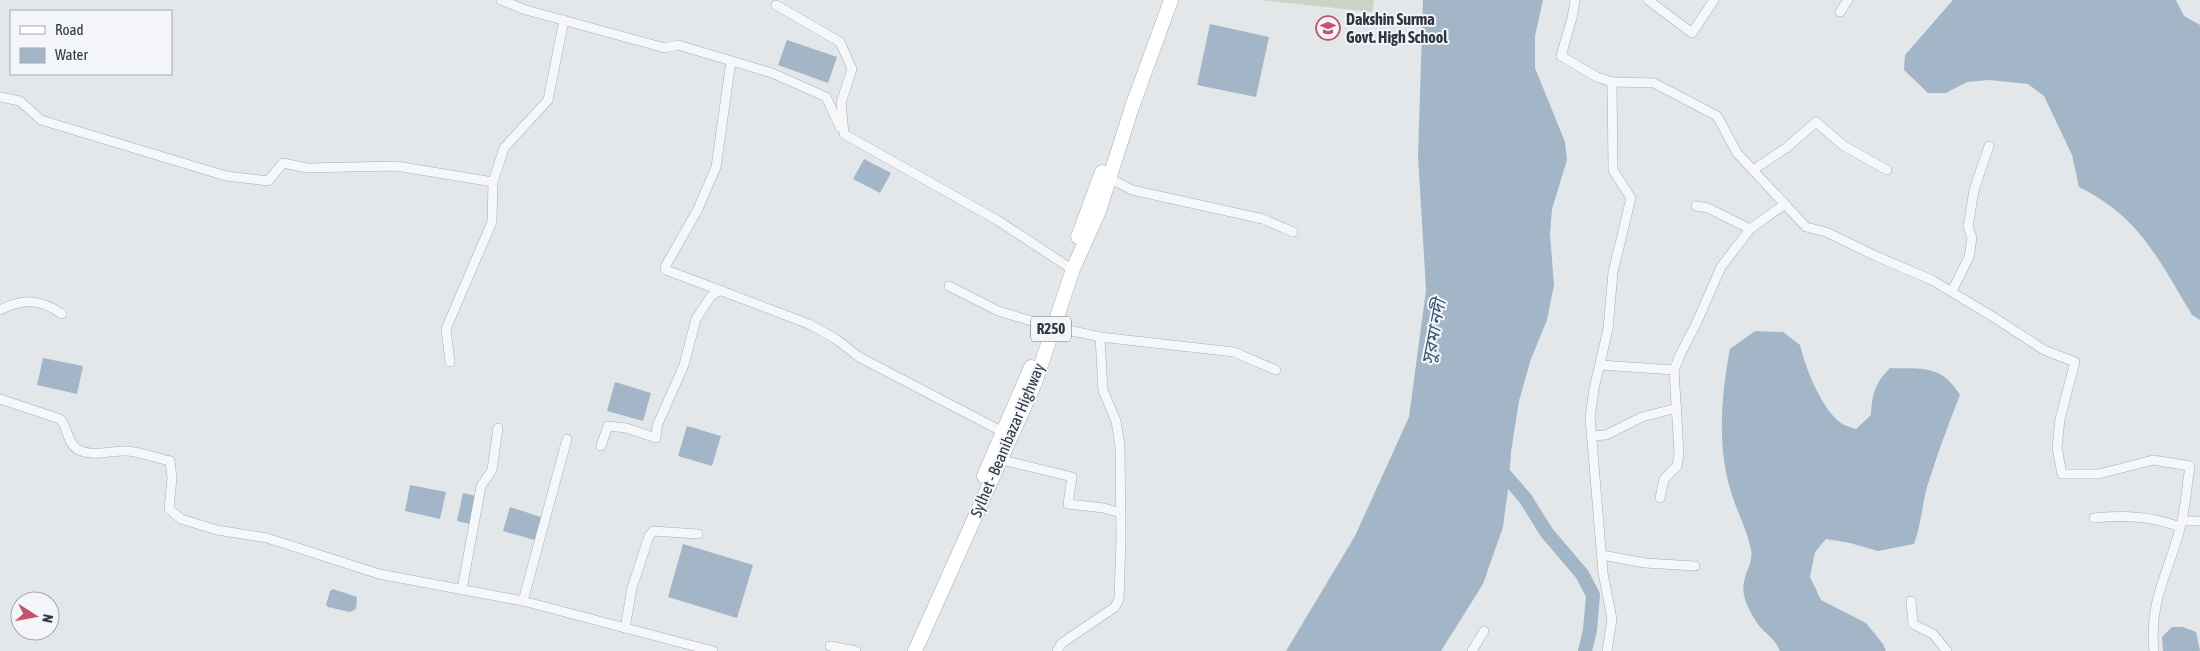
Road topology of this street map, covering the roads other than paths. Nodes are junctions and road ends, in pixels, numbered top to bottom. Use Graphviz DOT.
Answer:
graph roads {
  1 [pos="501,0"];
  2 [pos="1162,0"];
  3 [pos="1171,0"];
  4 [pos="1575,0"];
  5 [pos="1648,0"];
  6 [pos="1714,0"];
  7 [pos="1848,0"];
  8 [pos="776,5"];
  9 [pos="1840,12"];
  10 [pos="564,20"];
  11 [pos="731,61"];
  12 [pos="1612,82"];
  13 [pos="0,97"];
  14 [pos="844,134"];
  15 [pos="1988,146"];
  16 [pos="1753,170"];
  17 [pos="1887,170"];
  18 [pos="1109,178"];
  19 [pos="493,182"];
  20 [pos="1785,204"];
  21 [pos="1696,206"];
  22 [pos="1750,229"];
  23 [pos="1293,232"];
  24 [pos="1067,266"];
  25 [pos="949,286"];
  26 [pos="721,290"];
  27 [pos="1952,292"];
  28 [pos="0,310"];
  29 [pos="62,314"];
  30 [pos="1049,326"];
  31 [pos="1100,337"];
  32 [pos="450,362"];
  33 [pos="1600,365"];
  34 [pos="1276,370"];
  35 [pos="1674,370"];
  36 [pos="0,399"];
  37 [pos="1676,408"];
  38 [pos="498,428"];
  39 [pos="1003,432"];
  40 [pos="1591,436"];
  41 [pos="567,439"];
  42 [pos="600,446"];
  43 [pos="999,454"];
  44 [pos="1660,498"];
  45 [pos="1121,514"];
  46 [pos="2094,518"];
  47 [pos="2200,521"];
  48 [pos="2181,524"];
  49 [pos="698,534"];
  50 [pos="1602,555"];
  51 [pos="1695,566"];
  52 [pos="462,589"];
  53 [pos="523,601"];
  54 [pos="1911,601"];
  55 [pos="625,628"];
  56 [pos="1484,632"];
  57 [pos="830,646"];
  58 [pos="713,651"];
  59 [pos="856,651"];
  60 [pos="908,651"];
  61 [pos="915,651"];
  62 [pos="1057,651"];
  63 [pos="1472,651"];
  64 [pos="1607,651"];
  65 [pos="1947,651"];
  66 [pos="2154,651"];
  1 -- 10 [label="street"];
  2 -- 24 [label="main road, Sylhet - Beanibazar Highway / R250"];
  3 -- 18 [label="main road, Sylhet - Beanibazar Highway / R250"];
  4 -- 12 [label="street"];
  5 -- 6 [label="street"];
  7 -- 9 [label="street"];
  8 -- 14 [label="street"];
  10 -- 11 [label="street"];
  10 -- 19 [label="street"];
  11 -- 14 [label="street"];
  11 -- 26 [label="street"];
  12 -- 16 [label="street"];
  12 -- 33 [label="street"];
  13 -- 19 [label="street"];
  14 -- 24 [label="street"];
  15 -- 27 [label="street"];
  16 -- 17 [label="street"];
  16 -- 20 [label="street"];
  18 -- 23 [label="street"];
  18 -- 30 [label="main road, Sylhet - Beanibazar Highway / R250"];
  19 -- 32 [label="street"];
  20 -- 22 [label="street"];
  20 -- 27 [label="street"];
  21 -- 22 [label="street"];
  22 -- 35 [label="street"];
  24 -- 30 [label="main road, Sylhet - Beanibazar Highway / R250"];
  25 -- 30 [label="street"];
  26 -- 39 [label="street"];
  26 -- 42 [label="street"];
  27 -- 48 [label="street"];
  28 -- 29 [label="street"];
  30 -- 31 [label="street"];
  30 -- 39 [label="main road, Sylhet - Beanibazar Highway / R250"];
  30 -- 43 [label="main road, Sylhet - Beanibazar Highway / R250"];
  31 -- 34 [label="street"];
  31 -- 45 [label="street"];
  33 -- 35 [label="street"];
  33 -- 40 [label="street"];
  35 -- 37 [label="street"];
  36 -- 52 [label="street"];
  37 -- 40 [label="street"];
  37 -- 44 [label="street"];
  38 -- 52 [label="street"];
  39 -- 43 [label="main road, Sylhet - Beanibazar Highway / R250"];
  40 -- 50 [label="street"];
  41 -- 53 [label="street"];
  43 -- 45 [label="street"];
  43 -- 60 [label="main road, Sylhet - Beanibazar Highway / R250"];
  43 -- 61 [label="main road, Sylhet - Beanibazar Highway / R250"];
  45 -- 62 [label="street"];
  46 -- 48 [label="street"];
  47 -- 48 [label="street"];
  48 -- 66 [label="street"];
  49 -- 55 [label="street"];
  50 -- 51 [label="street"];
  50 -- 64 [label="street"];
  52 -- 53 [label="street"];
  53 -- 55 [label="street"];
  54 -- 65 [label="street"];
  55 -- 58 [label="street"];
  56 -- 63 [label="street"];
  57 -- 59 [label="street"];
}
